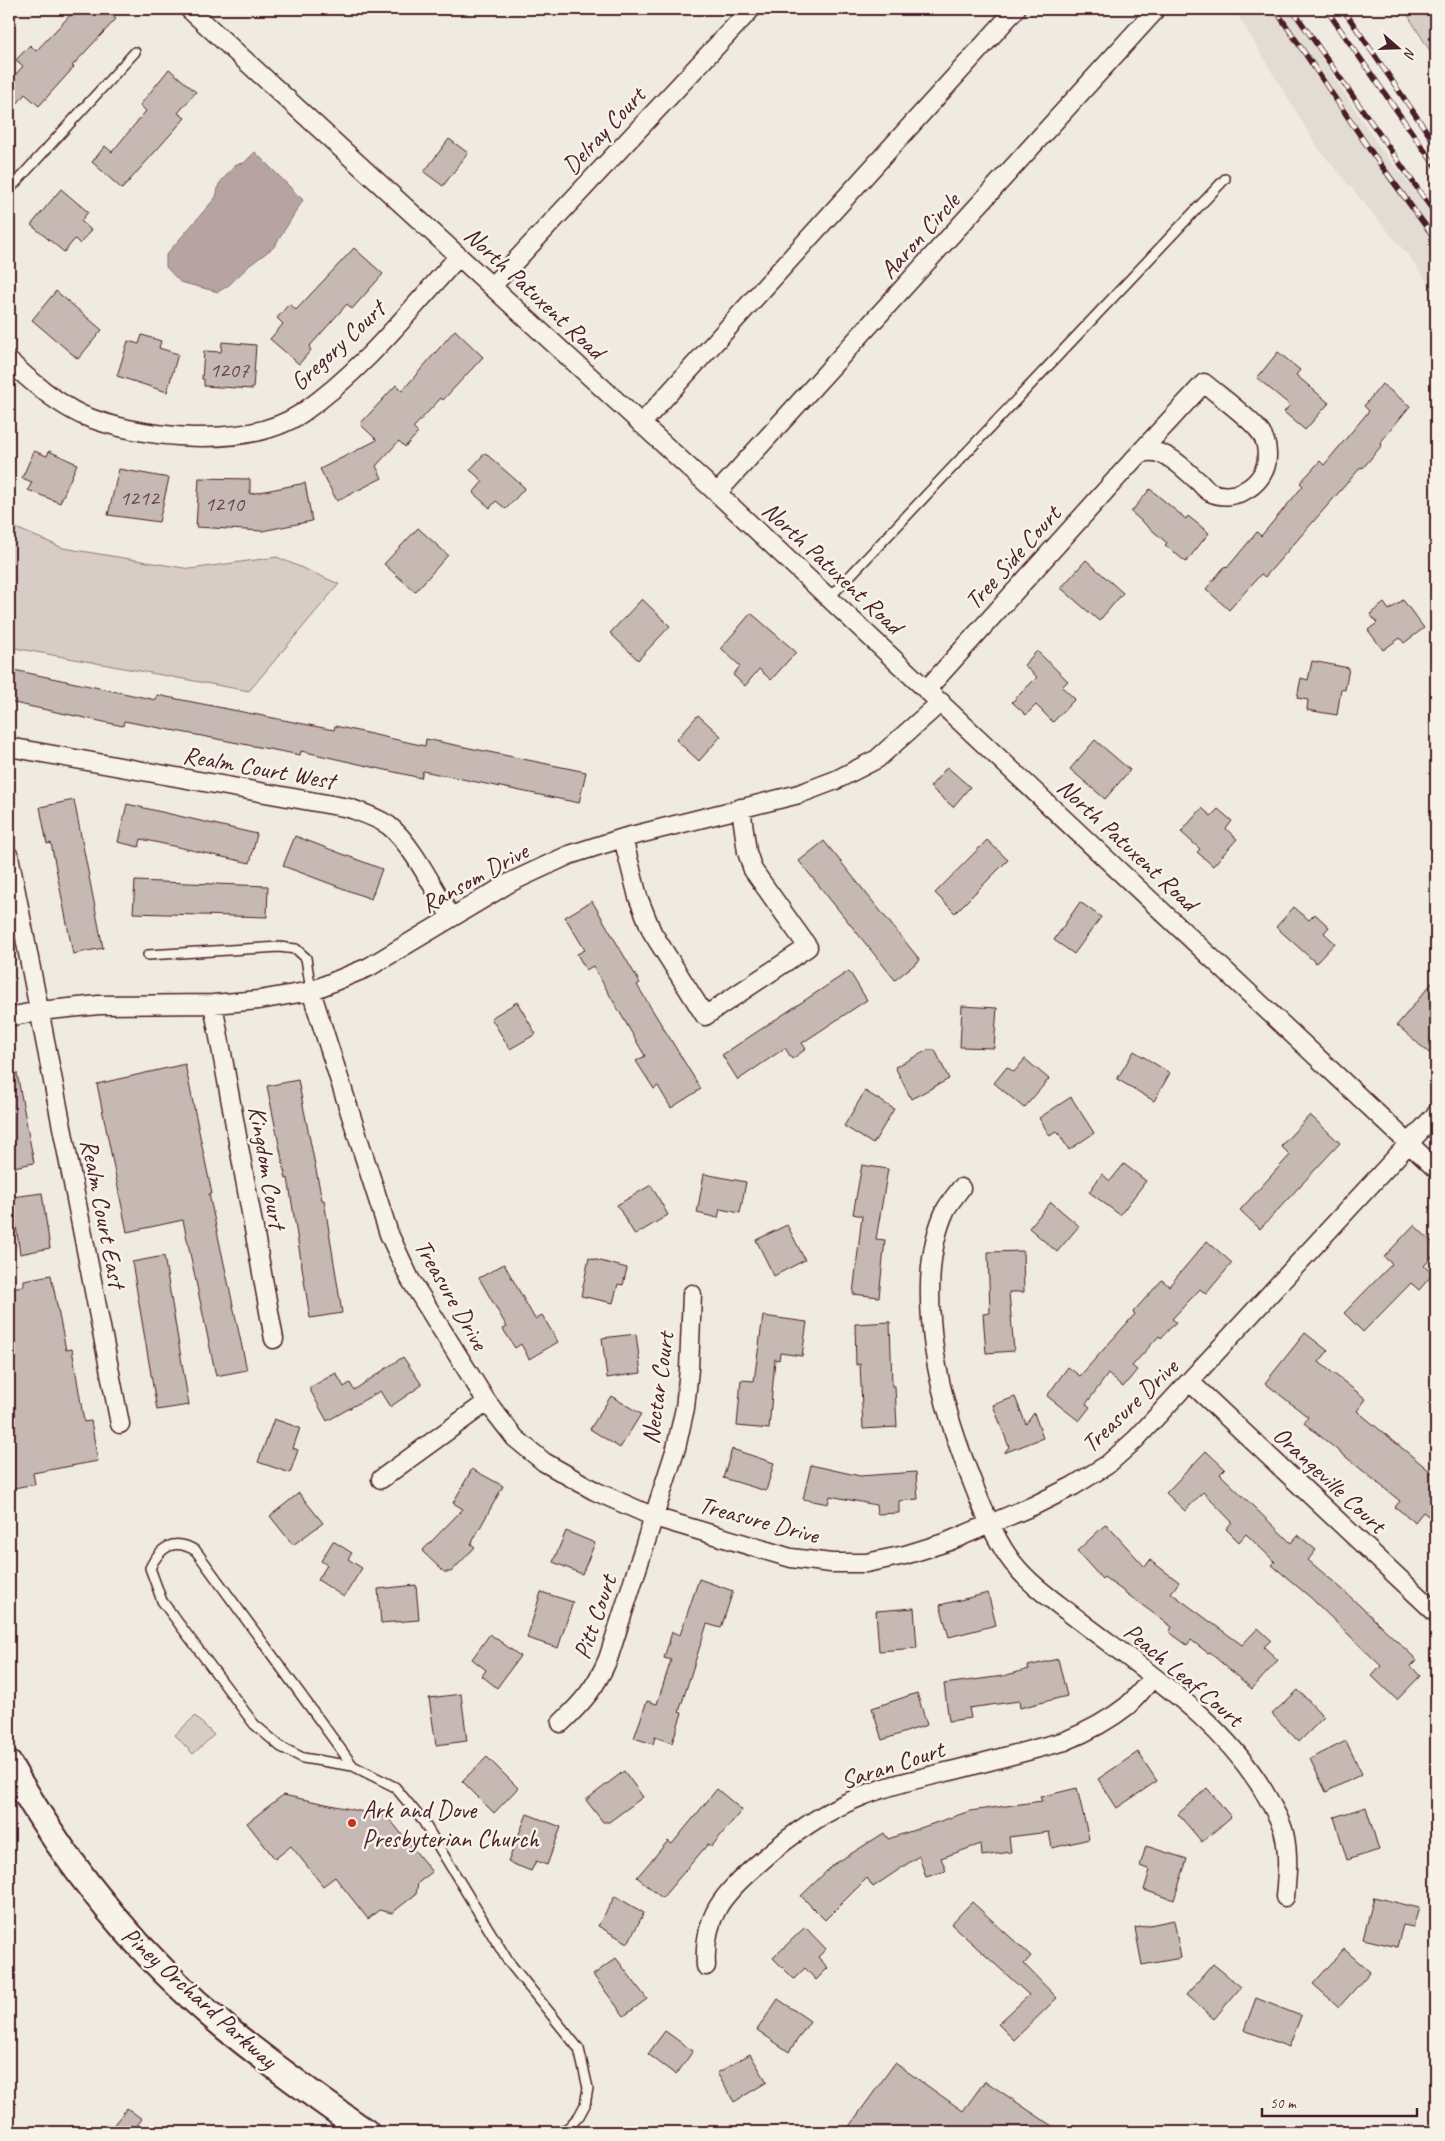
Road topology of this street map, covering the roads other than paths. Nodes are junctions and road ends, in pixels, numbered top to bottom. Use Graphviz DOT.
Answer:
graph roads {
  1 [pos="189,9"];
  2 [pos="751,9"];
  3 [pos="1016,9"];
  4 [pos="1155,9"];
  5 [pos="135,52"];
  6 [pos="1225,180"];
  7 [pos="9,190"];
  8 [pos="459,256"];
  9 [pos="492,286"];
  10 [pos="9,362"];
  11 [pos="641,424"];
  12 [pos="1134,458"];
  13 [pos="717,493"];
  14 [pos="829,598"];
  15 [pos="926,689"];
  16 [pos="941,702"];
  17 [pos="9,747"];
  18 [pos="741,808"];
  19 [pos="623,838"];
  20 [pos="9,856"];
  21 [pos="451,917"];
  22 [pos="148,955"];
  23 [pos="311,991"];
  24 [pos="213,1004"];
  25 [pos="39,1011"];
  26 [pos="9,1017"];
  27 [pos="1436,1114"];
  28 [pos="1409,1144"];
  29 [pos="1436,1169"];
  30 [pos="961,1188"];
  31 [pos="692,1294"];
  32 [pos="274,1339"];
  33 [pos="1190,1382"];
  34 [pos="487,1402"];
  35 [pos="120,1424"];
  36 [pos="381,1478"];
  37 [pos="654,1517"];
  38 [pos="990,1523"];
  39 [pos="1436,1614"];
  40 [pos="1153,1678"];
  41 [pos="561,1722"];
  42 [pos="9,1764"];
  43 [pos="353,1766"];
  44 [pos="1285,1897"];
  45 [pos="706,1966"];
  46 [pos="366,2132"];
  47 [pos="559,2132"];
  1 -- 8 [label="street, North Patuxent Road"];
  2 -- 9 [label="street, Delray Court"];
  3 -- 11 [label="street"];
  4 -- 13 [label="street, Aaron Circle"];
  5 -- 7 [label="lane"];
  6 -- 14 [label="lane"];
  8 -- 9 [label="street, North Patuxent Road"];
  8 -- 10 [label="street, Gregory Court"];
  9 -- 11 [label="street, North Patuxent Road"];
  11 -- 13 [label="street, North Patuxent Road"];
  12 -- 12 [label="street, Tree Side Court"];
  12 -- 15 [label="street, Tree Side Court"];
  13 -- 14 [label="street, North Patuxent Road"];
  14 -- 15 [label="street, North Patuxent Road"];
  15 -- 16 [label="street, North Patuxent Road"];
  16 -- 18 [label="street, Ransom Drive"];
  16 -- 28 [label="street, North Patuxent Road"];
  17 -- 21 [label="street, Realm Court West"];
  18 -- 19 [label="street, Ransom Drive"];
  18 -- 19 [label="street"];
  19 -- 21 [label="street, Ransom Drive"];
  20 -- 25 [label="street"];
  21 -- 23 [label="street, Ransom Drive"];
  22 -- 23 [label="lane"];
  23 -- 24 [label="street, Ransom Drive"];
  23 -- 34 [label="street, Treasure Drive"];
  24 -- 25 [label="street, Ransom Drive"];
  24 -- 32 [label="street, Kingdom Court"];
  25 -- 26 [label="street, Ransom Drive"];
  25 -- 35 [label="street, Realm Court East"];
  27 -- 28 [label="street, Treasure Drive"];
  28 -- 29 [label="street, North Patuxent Road"];
  28 -- 33 [label="street, Treasure Drive"];
  30 -- 38 [label="street, Peach Leaf Court"];
  31 -- 37 [label="street, Nectar Court"];
  33 -- 38 [label="street, Treasure Drive"];
  33 -- 39 [label="street, Orangeville Court"];
  34 -- 36 [label="street"];
  34 -- 37 [label="street, Treasure Drive"];
  37 -- 38 [label="street, Treasure Drive"];
  37 -- 41 [label="street, Pitt Court"];
  38 -- 40 [label="street, Peach Leaf Court"];
  40 -- 44 [label="street, Peach Leaf Court"];
  40 -- 45 [label="street, Saran Court"];
  42 -- 46 [label="main road, Piney Orchard Parkway"];
  43 -- 43 [label="lane"];
  43 -- 47 [label="lane"];
}
